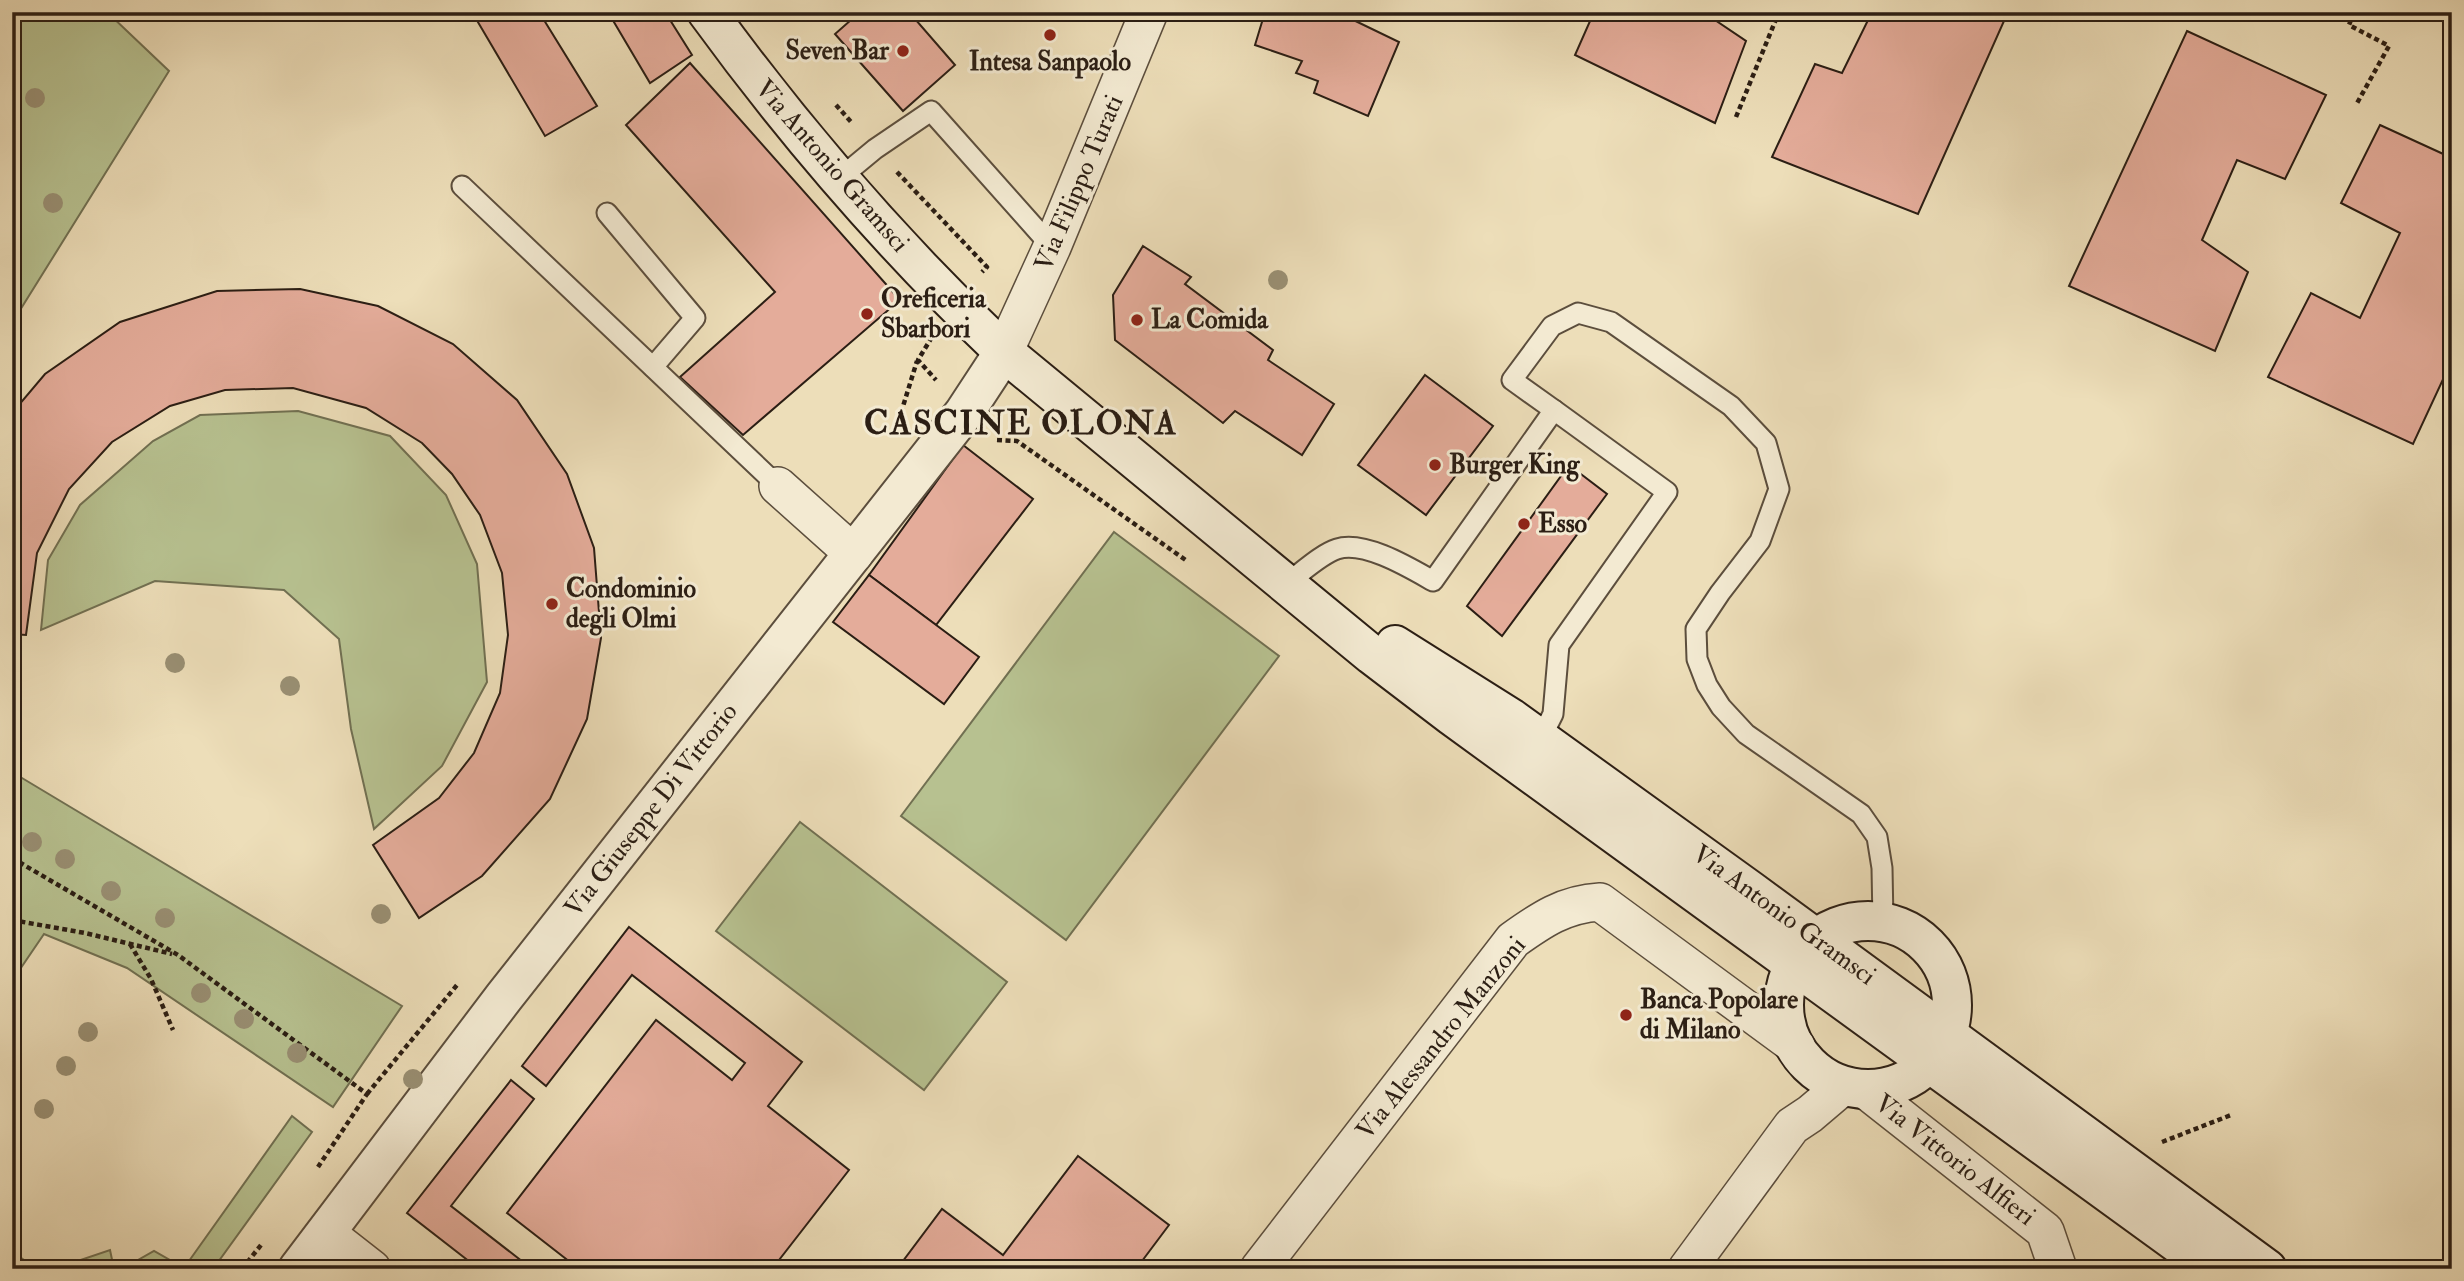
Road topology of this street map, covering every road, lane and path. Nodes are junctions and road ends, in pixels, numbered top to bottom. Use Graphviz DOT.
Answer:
graph roads {
  1 [pos="707,12"];
  2 [pos="1149,12"];
  3 [pos="1779,12"];
  4 [pos="2354,12"];
  5 [pos="2356,105"];
  6 [pos="1736,117"];
  7 [pos="840,178"];
  8 [pos="462,186"];
  9 [pos="607,213"];
  10 [pos="1052,247"];
  11 [pos="1004,352"];
  12 [pos="653,367"];
  13 [pos="1554,410"];
  14 [pos="778,486"];
  15 [pos="854,554"];
  16 [pos="1287,583"];
  17 [pos="1532,753"];
  18 [pos="12,858"];
  19 [pos="12,920"];
  20 [pos="1883,922"];
  21 [pos="130,944"];
  22 [pos="1806,951"];
  23 [pos="178,955"];
  24 [pos="173,1030"];
  25 [pos="1796,1046"];
  26 [pos="1938,1049"];
  27 [pos="1854,1088"];
  28 [pos="2231,1115"];
  29 [pos="2153,1146"];
  30 [pos="312,1178"];
  31 [pos="326,1233"];
  32 [pos="264,1242"];
  33 [pos="242,1269"];
  34 [pos="298,1269"];
  35 [pos="372,1269"];
  36 [pos="1259,1269"];
  37 [pos="1687,1269"];
  38 [pos="2058,1269"];
  39 [pos="2213,1269"];
  40 [pos="2267,1269"];
  1 -- 7 [label="main road, Via Antonio Gramsci"];
  2 -- 10 [label="street, Via Filippo Turati"];
  3 -- 6 [label="path"];
  4 -- 5 [label="path"];
  7 -- 10 [label="lane"];
  7 -- 11 [label="main road, Via Antonio Gramsci"];
  8 -- 12 [label="lane"];
  9 -- 12 [label="lane"];
  10 -- 11 [label="street, Via Filippo Turati"];
  11 -- 15 [label="main road, Via Giuseppe Di Vittorio"];
  11 -- 16 [label="main road, Via Antonio Gramsci"];
  12 -- 14 [label="lane"];
  13 -- 16 [label="lane"];
  13 -- 17 [label="lane"];
  13 -- 20 [label="lane"];
  14 -- 15 [label="street"];
  15 -- 31 [label="main road, Via Giuseppe Di Vittorio"];
  16 -- 17 [label="main road, Via Antonio Gramsci"];
  17 -- 22 [label="main road, Via Antonio Gramsci"];
  18 -- 23 [label="path"];
  19 -- 21 [label="path"];
  20 -- 22 [label="main road"];
  20 -- 26 [label="main road"];
  21 -- 23 [label="path"];
  21 -- 24 [label="path"];
  22 -- 25 [label="main road"];
  22 -- 26 [label="main road, Via Antonio Gramsci"];
  23 -- 30 [label="path"];
  25 -- 27 [label="main road"];
  25 -- 36 [label="street, Via Alessandro Manzoni"];
  26 -- 27 [label="main road"];
  26 -- 39 [label="main road, Via Antonio Gramsci"];
  26 -- 40 [label="main road, Via Antonio Gramsci"];
  27 -- 37 [label="street"];
  27 -- 38 [label="street, Via Vittorio Alfieri"];
  28 -- 29 [label="path"];
  31 -- 34 [label="main road, Via Giuseppe Di Vittorio"];
  31 -- 35 [label="street"];
  32 -- 33 [label="path"];
}
